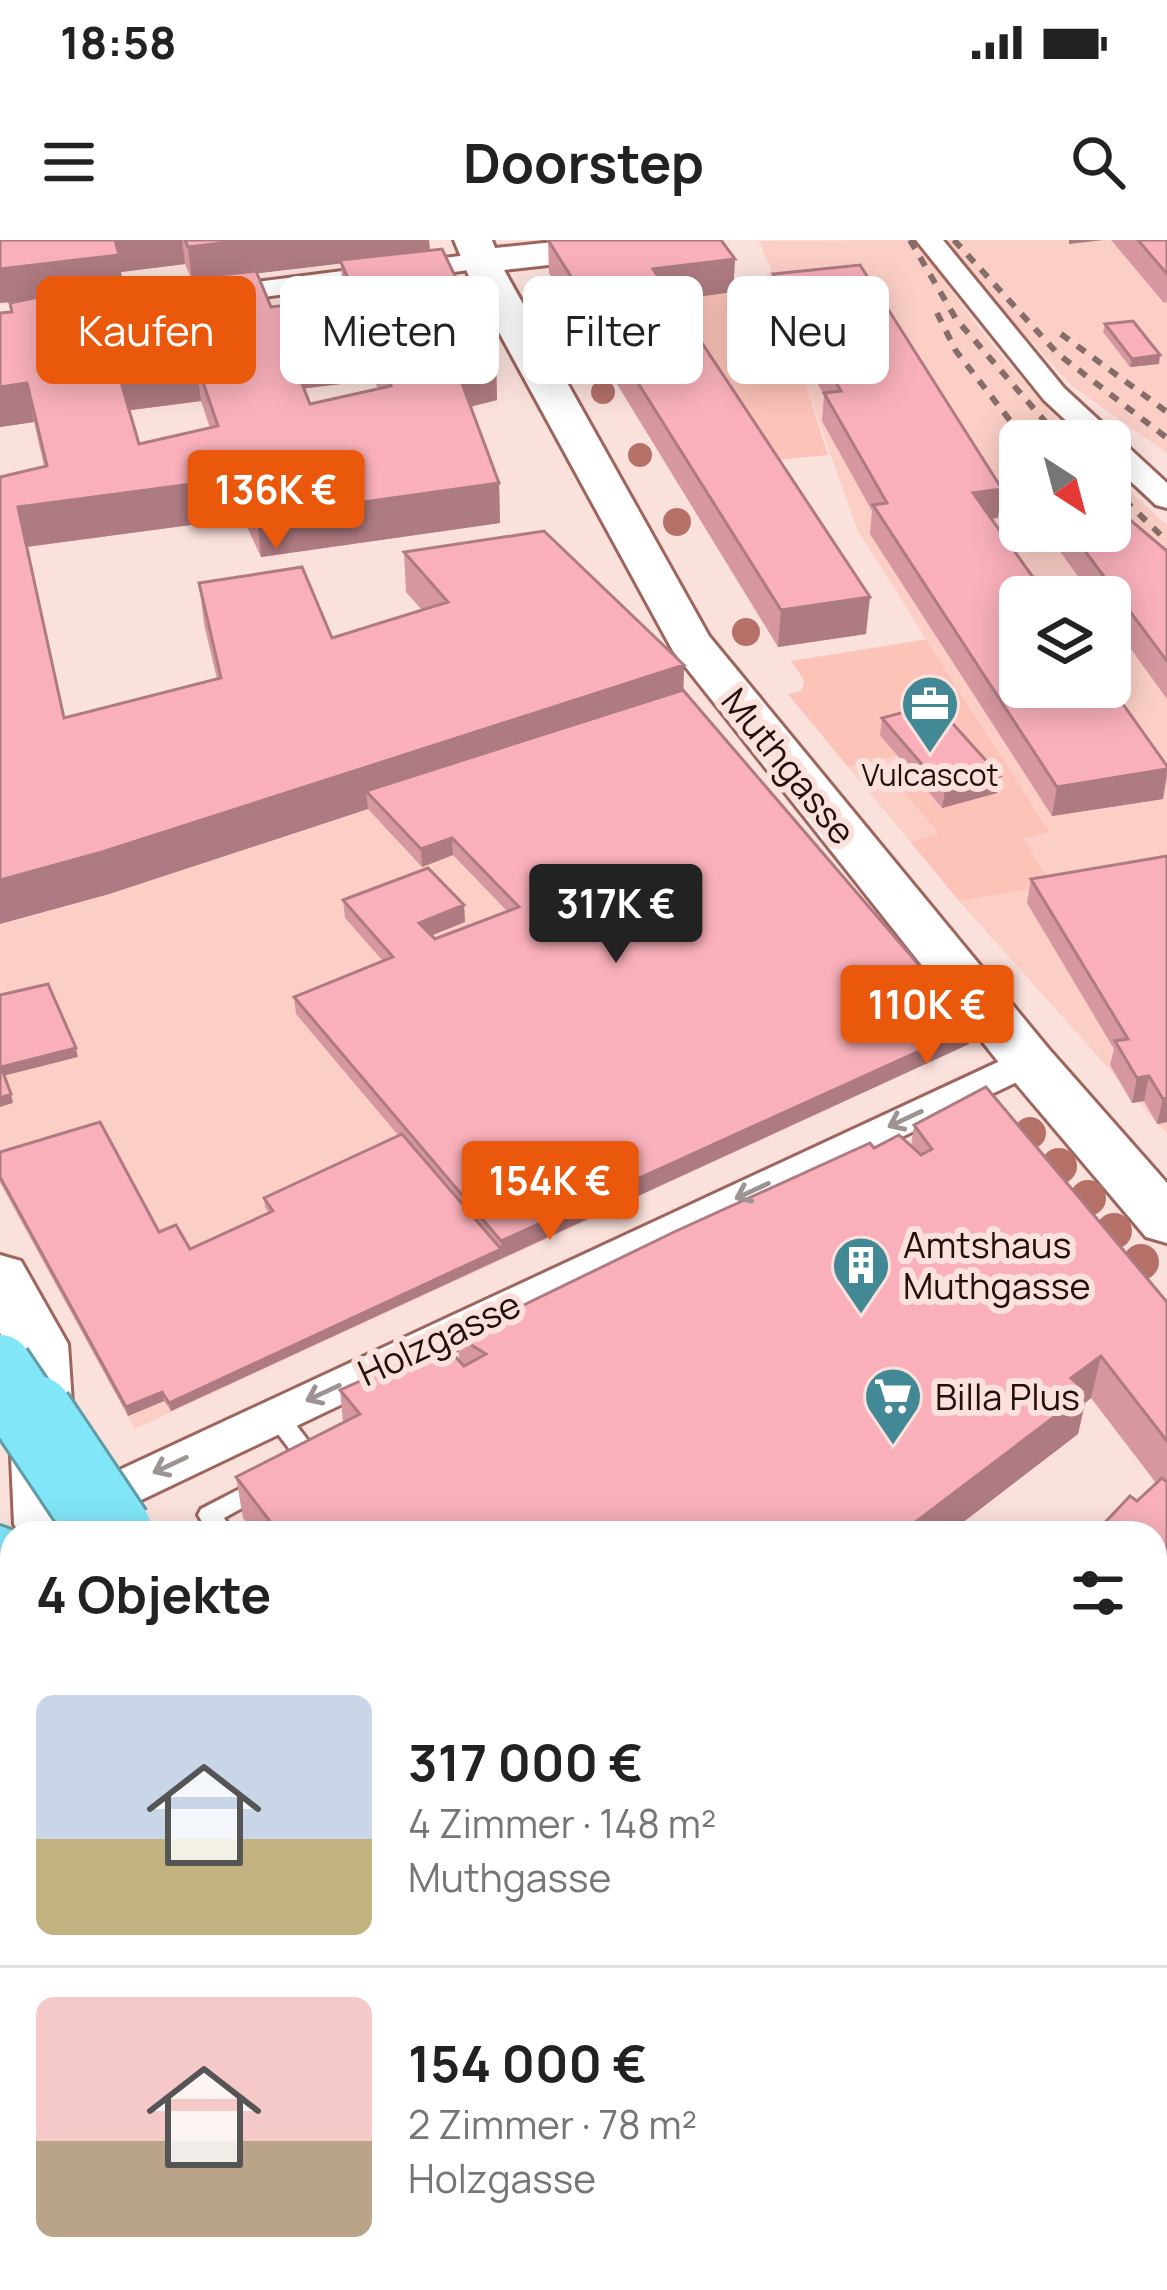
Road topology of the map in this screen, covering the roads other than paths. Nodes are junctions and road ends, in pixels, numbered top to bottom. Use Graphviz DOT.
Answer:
graph roads {
  1 [pos="675,240"];
  2 [pos="929,240"];
  3 [pos="478,251"];
  4 [pos="256,287"];
  5 [pos="1082,420"];
  6 [pos="1131,465"];
  7 [pos="1167,499"];
  8 [pos="1028,1061"];
  9 [pos="1167,1222"];
  10 [pos="0,1276"];
  11 [pos="0,1366"];
  12 [pos="276,1415"];
  13 [pos="39,1521"];
  14 [pos="44,1521"];
  15 [pos="86,1521"];
  16 [pos="213,1521"];
  1 -- 3 [label="street"];
  2 -- 5 [label="street"];
  3 -- 4 [label="street"];
  3 -- 8 [label="street, Muthgasse"];
  6 -- 7 [label="street"];
  8 -- 9 [label="street, Muthgasse"];
  8 -- 12 [label="street, Holzgasse, one-way"];
  10 -- 14 [label="street"];
  11 -- 13 [label="highway, bridge"];
  12 -- 15 [label="street, Holzgasse, one-way"];
  12 -- 16 [label="lane"];
}
